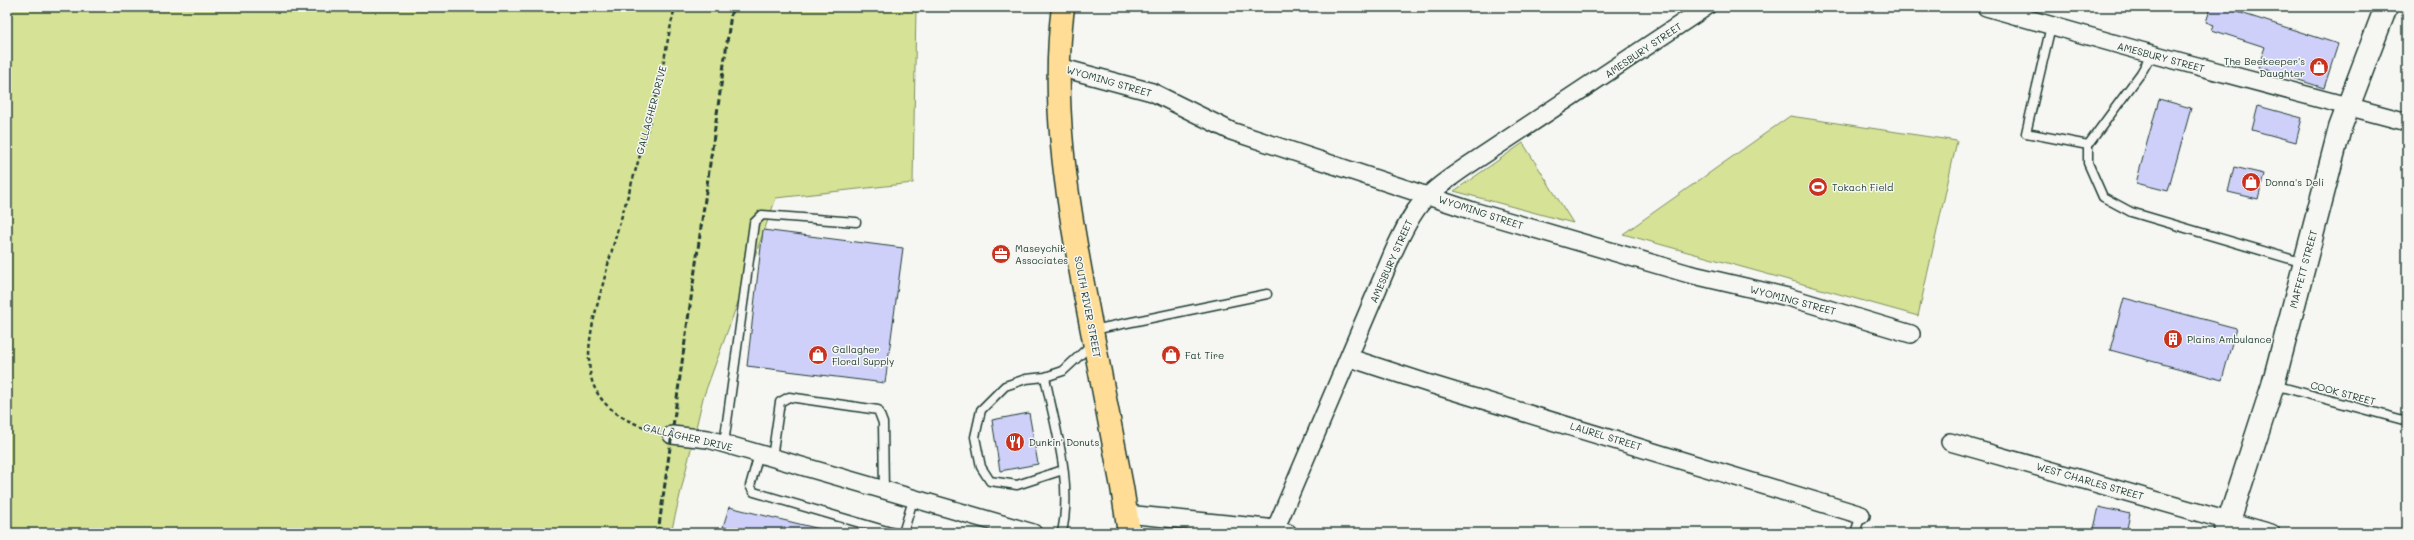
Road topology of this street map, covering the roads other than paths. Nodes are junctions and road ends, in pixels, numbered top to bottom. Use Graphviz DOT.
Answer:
graph roads {
  1 [pos="1063,7"];
  2 [pos="1706,7"];
  3 [pos="2386,7"];
  4 [pos="1996,8"];
  5 [pos="2051,26"];
  6 [pos="2152,54"];
  7 [pos="1059,67"];
  8 [pos="2348,106"];
  9 [pos="2407,122"];
  10 [pos="2088,145"];
  11 [pos="1427,195"];
  12 [pos="856,222"];
  13 [pos="2305,263"];
  14 [pos="1267,294"];
  15 [pos="1911,334"];
  16 [pos="1093,336"];
  17 [pos="1350,358"];
  18 [pos="1045,377"];
  19 [pos="2273,385"];
  20 [pos="2407,421"];
  21 [pos="672,435"];
  22 [pos="1950,442"];
  23 [pos="724,444"];
  24 [pos="765,456"];
  25 [pos="1063,470"];
  26 [pos="884,491"];
  27 [pos="913,500"];
  28 [pos="1861,515"];
  29 [pos="1128,524"];
  30 [pos="2227,527"];
  31 [pos="996,528"];
  32 [pos="1282,532"];
  33 [pos="894,533"];
  34 [pos="903,533"];
  35 [pos="1033,533"];
  36 [pos="1062,533"];
  37 [pos="1855,533"];
  38 [pos="2271,533"];
  1 -- 7 [label="main road, SOUTH RIVER STREET"];
  2 -- 11 [label="street, AMESBURY STREET"];
  3 -- 8 [label="main road, MAFFETT STREET"];
  4 -- 5 [label="street, AMESBURY STREET"];
  5 -- 6 [label="street, AMESBURY STREET"];
  5 -- 10 [label="lane"];
  6 -- 8 [label="street, AMESBURY STREET"];
  6 -- 10 [label="lane"];
  7 -- 11 [label="street, WYOMING STREET"];
  7 -- 16 [label="main road, SOUTH RIVER STREET"];
  8 -- 9 [label="street, AMESBURY STREET"];
  8 -- 13 [label="main road, MAFFETT STREET"];
  10 -- 13 [label="lane"];
  11 -- 15 [label="street, WYOMING STREET"];
  11 -- 17 [label="street, AMESBURY STREET"];
  12 -- 23 [label="lane"];
  13 -- 19 [label="main road, MAFFETT STREET"];
  14 -- 16 [label="lane"];
  16 -- 18 [label="lane"];
  16 -- 29 [label="main road, SOUTH RIVER STREET"];
  17 -- 28 [label="street, LAUREL STREET"];
  17 -- 32 [label="street, AMESBURY STREET"];
  18 -- 25 [label="lane"];
  18 -- 25 [label="lane"];
  19 -- 20 [label="lane, COOK STREET"];
  19 -- 30 [label="main road, MAFFETT STREET"];
  21 -- 23 [label="street, GALLAGHER DRIVE"];
  22 -- 30 [label="street, WEST CHARLES STREET"];
  23 -- 24 [label="street, GALLAGHER DRIVE"];
  24 -- 26 [label="street, GALLAGHER DRIVE"];
  24 -- 26 [label="lane"];
  24 -- 33 [label="lane"];
  25 -- 36 [label="lane"];
  26 -- 27 [label="street, GALLAGHER DRIVE"];
  27 -- 31 [label="street, GALLAGHER DRIVE"];
  27 -- 34 [label="lane"];
  28 -- 37 [label="lane"];
  29 -- 32 [label="street"];
  30 -- 38 [label="street, WEST CHARLES STREET"];
  31 -- 35 [label="street, GALLAGHER DRIVE"];
}
